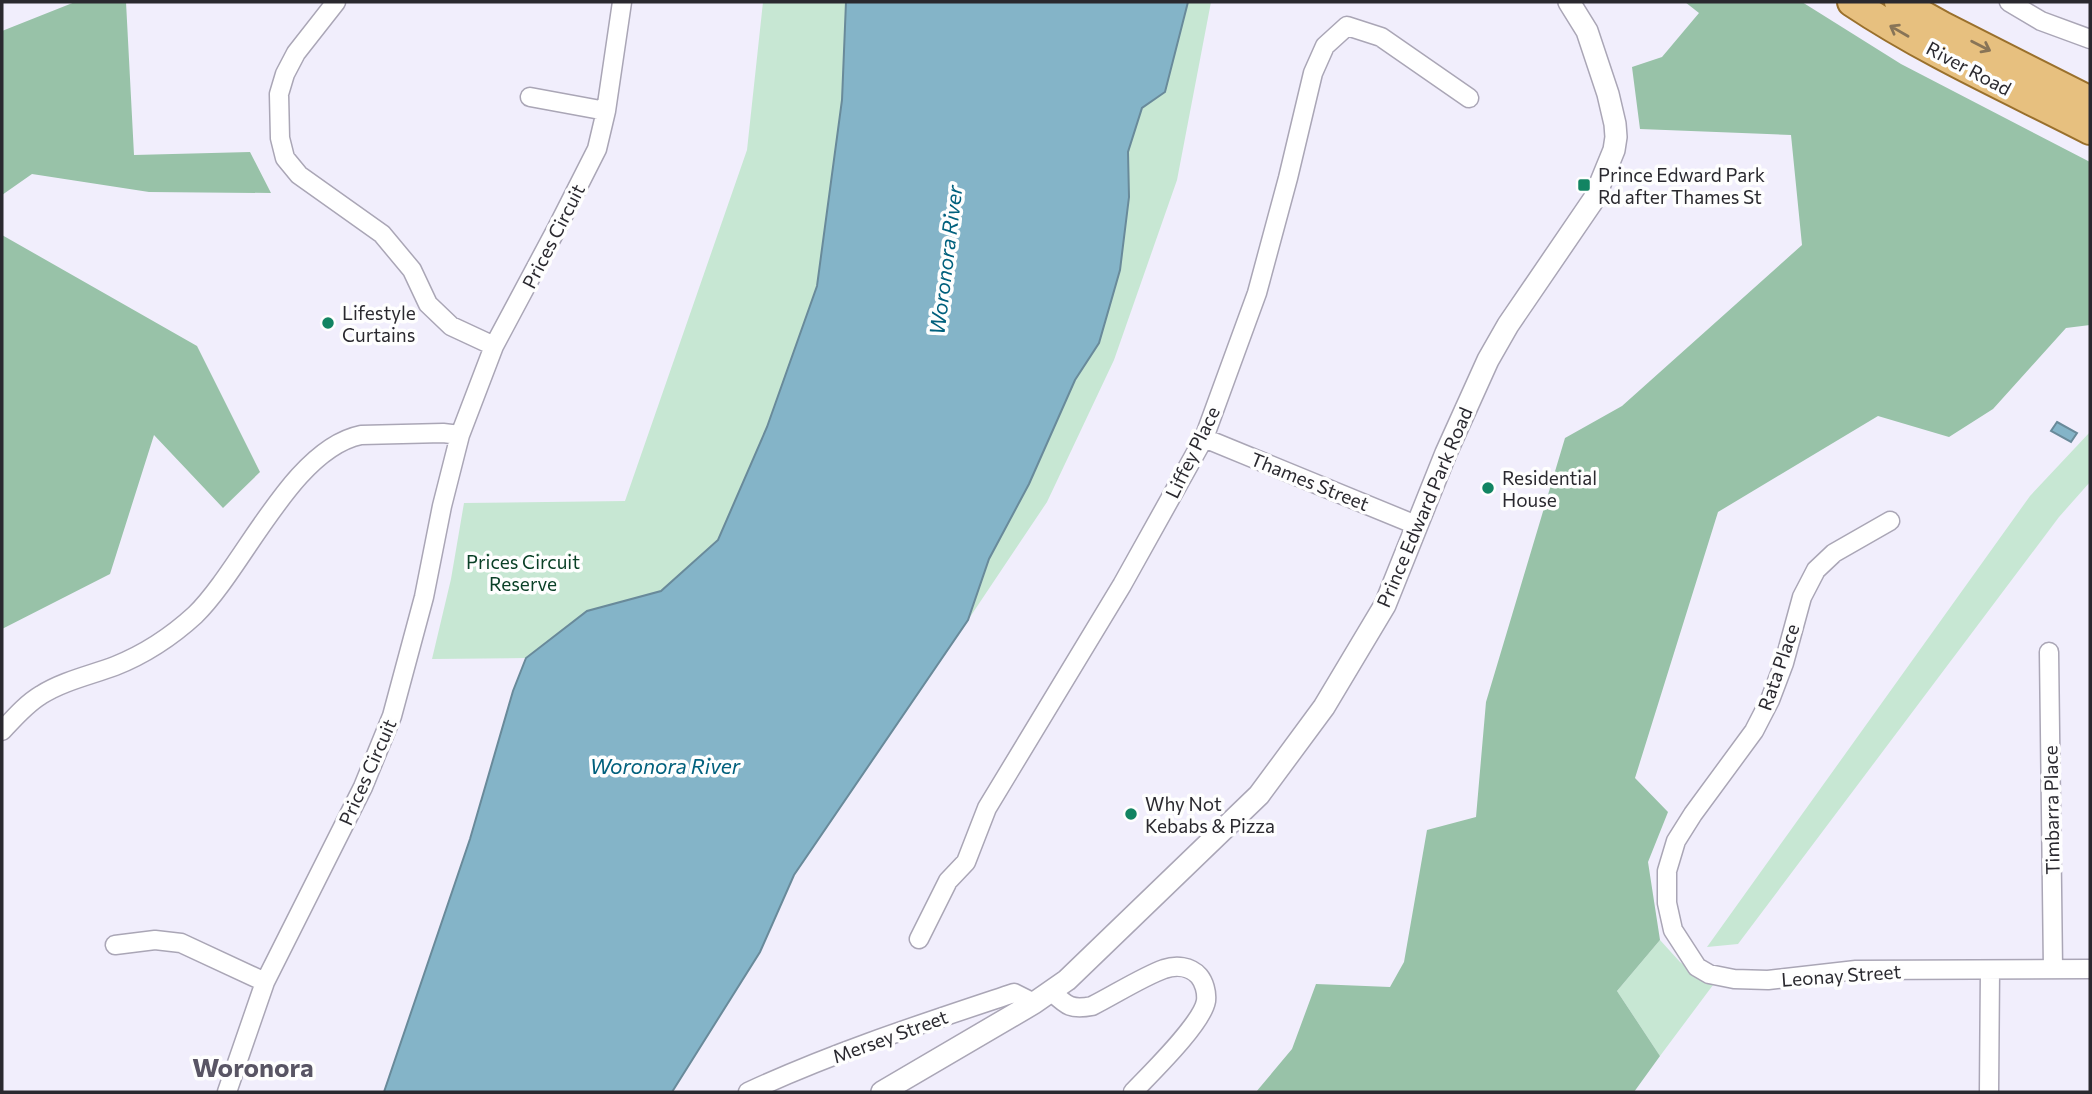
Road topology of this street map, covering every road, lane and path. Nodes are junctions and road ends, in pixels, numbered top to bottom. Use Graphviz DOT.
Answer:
graph roads {
  1 [pos="336,2"];
  2 [pos="622,2"];
  3 [pos="1569,2"];
  4 [pos="1852,2"];
  5 [pos="1899,2"];
  6 [pos="2009,2"];
  7 [pos="2090,39"];
  8 [pos="530,97"];
  9 [pos="1469,98"];
  10 [pos="2090,101"];
  11 [pos="606,111"];
  12 [pos="2090,130"];
  13 [pos="494,346"];
  14 [pos="460,435"];
  15 [pos="1204,438"];
  16 [pos="1890,521"];
  17 [pos="1416,525"];
  18 [pos="2049,652"];
  19 [pos="2,730"];
  20 [pos="1667,871"];
  21 [pos="919,939"];
  22 [pos="115,945"];
  23 [pos="2053,969"];
  24 [pos="2090,969"];
  25 [pos="1990,970"];
  26 [pos="265,982"];
  27 [pos="1052,992"];
  28 [pos="1034,1003"];
  29 [pos="226,1092"];
  30 [pos="748,1092"];
  31 [pos="882,1092"];
  32 [pos="1133,1092"];
  33 [pos="1989,1092"];
  1 -- 13 [label="street"];
  2 -- 11 [label="street, Prices Circuit"];
  3 -- 17 [label="street, Prince Edward Park Road"];
  12 -- 4 [label="main road, River Road, one-way"];
  5 -- 10 [label="main road, River Road, one-way"];
  6 -- 7 [label="street"];
  8 -- 11 [label="street"];
  9 -- 15 [label="street, Liffey Place"];
  11 -- 13 [label="street, Prices Circuit"];
  13 -- 14 [label="street, Prices Circuit"];
  14 -- 19 [label="street"];
  14 -- 26 [label="street, Prices Circuit"];
  15 -- 17 [label="street, Thames Street"];
  15 -- 21 [label="street, Liffey Place"];
  16 -- 20 [label="street, Rata Place"];
  17 -- 27 [label="street, Prince Edward Park Road"];
  18 -- 23 [label="street, Timbarra Place"];
  20 -- 25 [label="street, Leonay Street"];
  22 -- 26 [label="street"];
  23 -- 24 [label="street, Leonay Street"];
  23 -- 25 [label="street, Leonay Street"];
  25 -- 33 [label="street"];
  26 -- 29 [label="street, Prices Circuit"];
  27 -- 28 [label="street, Prince Edward Park Road"];
  27 -- 32 [label="street"];
  28 -- 30 [label="street, Mersey Street"];
  28 -- 31 [label="street, Prince Edward Park Road"];
}
